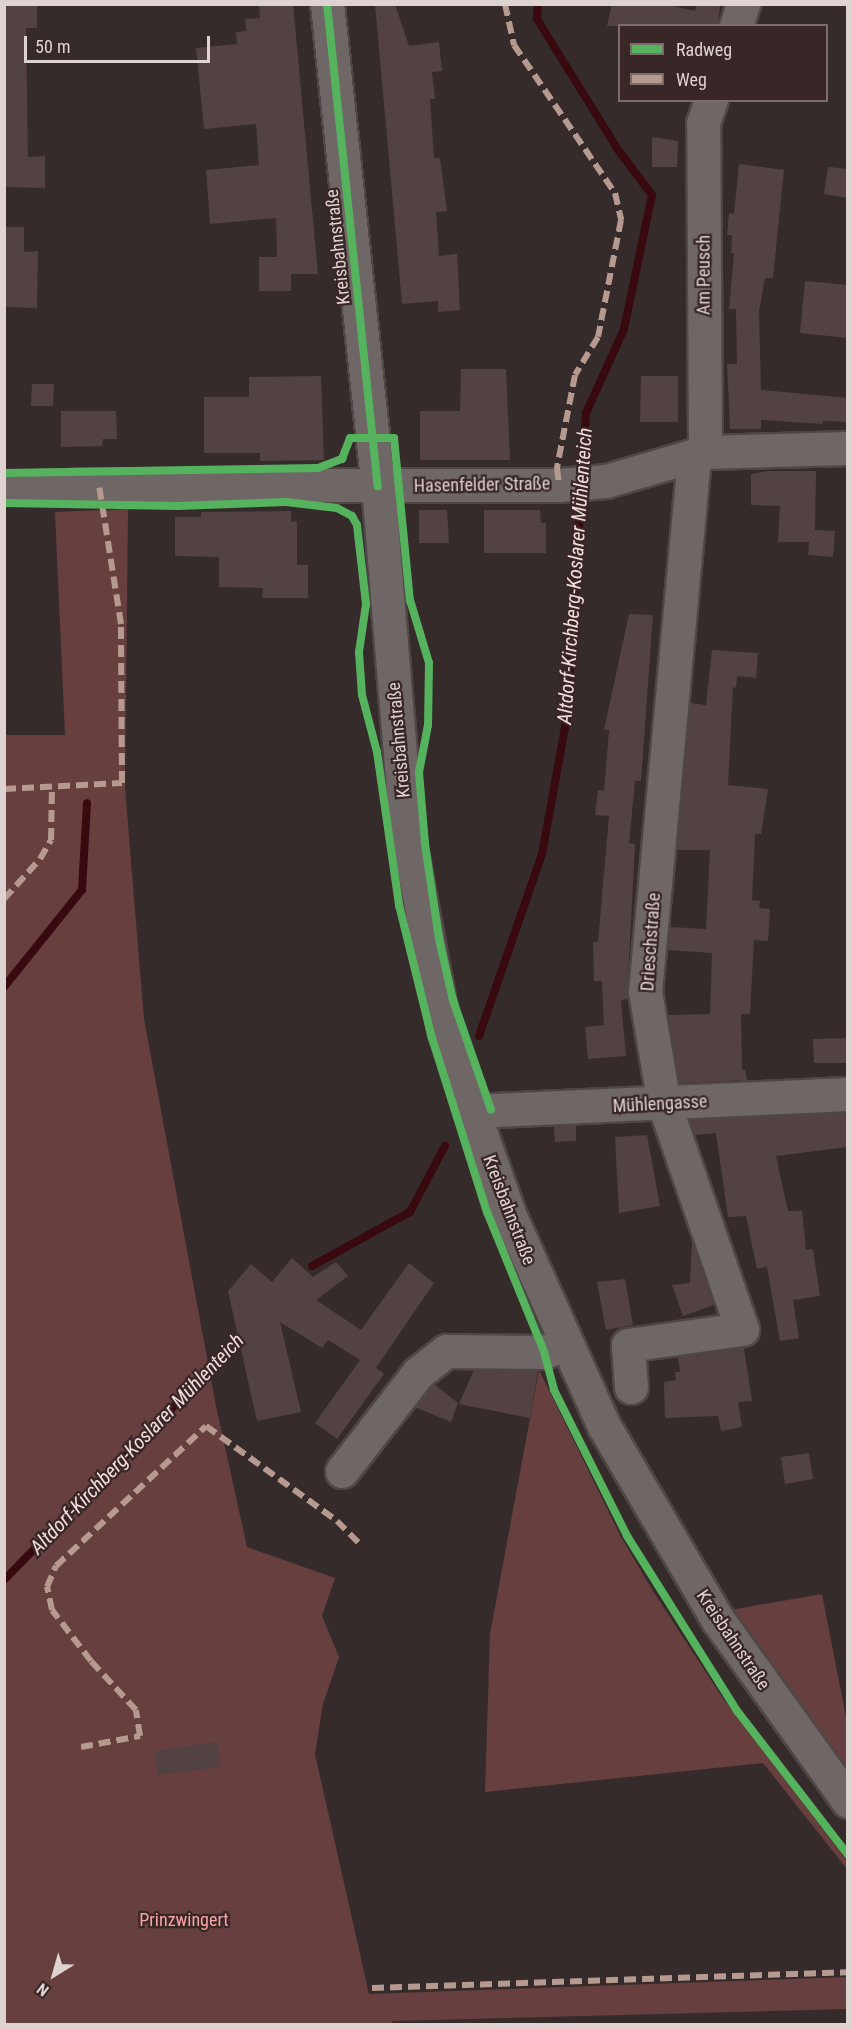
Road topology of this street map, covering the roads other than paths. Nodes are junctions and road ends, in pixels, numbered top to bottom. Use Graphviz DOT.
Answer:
graph roads {
  1 [pos="327,4"];
  2 [pos="743,4"];
  3 [pos="737,24"];
  4 [pos="710,102"];
  5 [pos="848,448"];
  6 [pos="700,454"];
  7 [pos="378,486"];
  8 [pos="4,488"];
  9 [pos="848,1094"];
  10 [pos="664,1104"];
  11 [pos="473,1111"];
  12 [pos="565,1344"];
  13 [pos="631,1387"];
  14 [pos="342,1471"];
  15 [pos="848,1801"];
  1 -- 7 [label="street, Kreisbahnstraße"];
  2 -- 3 [label="street"];
  4 -- 6 [label="street, Am Peusch"];
  5 -- 6 [label="street, Hasenfelder Straße"];
  6 -- 7 [label="street, Hasenfelder Straße"];
  6 -- 10 [label="street, Drieschstraße"];
  7 -- 8 [label="street, Hasenfelder Straße"];
  7 -- 11 [label="street, Kreisbahnstraße"];
  9 -- 10 [label="street, Mühlengasse"];
  10 -- 11 [label="street, Mühlengasse"];
  10 -- 13 [label="street, Drieschstraße"];
  11 -- 12 [label="street, Kreisbahnstraße"];
  12 -- 14 [label="street"];
  12 -- 15 [label="street, Kreisbahnstraße"];
}
